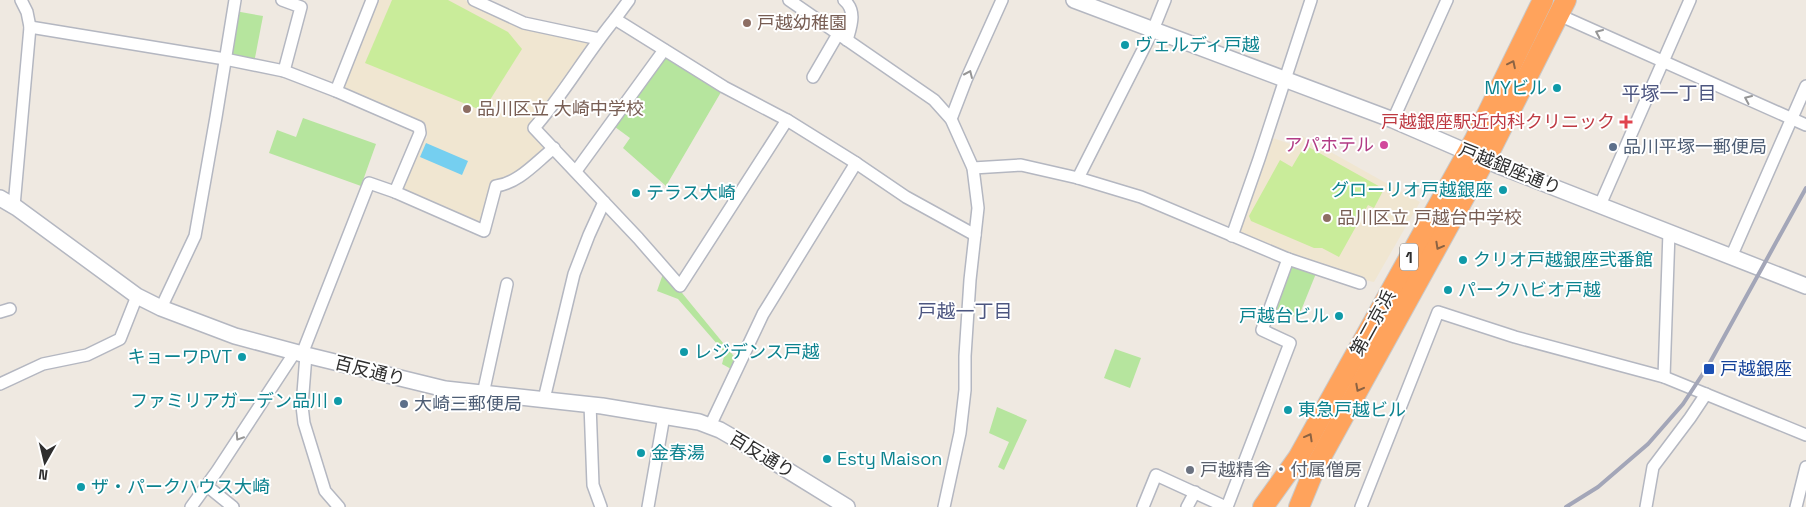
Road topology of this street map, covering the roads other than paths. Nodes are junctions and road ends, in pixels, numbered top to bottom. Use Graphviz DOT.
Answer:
graph roads {
  1 [pos="21,0"];
  2 [pos="235,0"];
  3 [pos="282,0"];
  4 [pos="372,0"];
  5 [pos="474,0"];
  6 [pos="629,0"];
  7 [pos="790,0"];
  8 [pos="844,0"];
  9 [pos="1002,0"];
  10 [pos="1074,0"];
  11 [pos="1165,0"];
  12 [pos="1310,0"];
  13 [pos="1447,0"];
  14 [pos="1690,0"];
  15 [pos="1537,2"];
  16 [pos="1563,8"];
  17 [pos="615,19"];
  18 [pos="30,27"];
  19 [pos="1153,30"];
  20 [pos="843,37"];
  21 [pos="599,39"];
  22 [pos="664,50"];
  23 [pos="225,59"];
  24 [pos="1664,62"];
  25 [pos="284,71"];
  26 [pos="813,77"];
  27 [pos="1286,79"];
  28 [pos="1806,86"];
  29 [pos="336,91"];
  30 [pos="1792,118"];
  31 [pos="950,119"];
  32 [pos="787,120"];
  33 [pos="1392,120"];
  34 [pos="1806,124"];
  35 [pos="554,148"];
  36 [pos="1477,156"];
  37 [pos="856,163"];
  38 [pos="973,168"];
  39 [pos="576,171"];
  40 [pos="1078,178"];
  41 [pos="395,192"];
  42 [pos="0,198"];
  43 [pos="604,202"];
  44 [pos="1600,205"];
  45 [pos="14,206"];
  46 [pos="1669,232"];
  47 [pos="975,235"];
  48 [pos="1232,236"];
  49 [pos="1731,257"];
  50 [pos="1288,259"];
  51 [pos="1360,283"];
  52 [pos="507,284"];
  53 [pos="1806,286"];
  54 [pos="137,296"];
  55 [pos="161,308"];
  56 [pos="301,354"];
  57 [pos="1664,376"];
  58 [pos="0,384"];
  59 [pos="483,394"];
  60 [pos="1706,394"];
  61 [pos="544,400"];
  62 [pos="590,404"];
  63 [pos="664,416"];
  64 [pos="710,426"];
  65 [pos="1806,435"];
  66 [pos="1298,458"];
  67 [pos="1806,467"];
  68 [pos="1315,468"];
  69 [pos="207,486"];
  70 [pos="1195,492"];
  71 [pos="191,507"];
  72 [pos="233,507"];
  73 [pos="338,507"];
  74 [pos="601,507"];
  75 [pos="648,507"];
  76 [pos="846,507"];
  77 [pos="944,507"];
  78 [pos="1143,507"];
  79 [pos="1187,507"];
  80 [pos="1227,507"];
  81 [pos="1263,507"];
  82 [pos="1273,507"];
  83 [pos="1291,507"];
  84 [pos="1299,507"];
  85 [pos="1361,507"];
  86 [pos="1646,507"];
  87 [pos="1796,507"];
  1 -- 18 [label="street"];
  2 -- 23 [label="street"];
  3 -- 25 [label="street"];
  4 -- 29 [label="street"];
  5 -- 21 [label="street"];
  6 -- 17 [label="street"];
  7 -- 20 [label="street"];
  8 -- 20 [label="street"];
  31 -- 9 [label="street, one-way"];
  10 -- 19 [label="street, 戸越銀座通り"];
  11 -- 19 [label="street"];
  12 -- 27 [label="street"];
  13 -- 33 [label="street"];
  14 -- 24 [label="street"];
  36 -- 15 [label="highway, 第二京浜 / 1, one-way"];
  24 -- 16 [label="street, one-way"];
  16 -- 36 [label="highway, 第二京浜 / 1"];
  17 -- 21 [label="street"];
  17 -- 22 [label="street"];
  18 -- 23 [label="street"];
  18 -- 45 [label="street"];
  19 -- 27 [label="street, 戸越銀座通り"];
  19 -- 40 [label="street"];
  20 -- 26 [label="street"];
  20 -- 31 [label="street"];
  21 -- 35 [label="street"];
  22 -- 32 [label="street"];
  22 -- 39 [label="street"];
  23 -- 25 [label="street"];
  23 -- 55 [label="street"];
  30 -- 24 [label="street, one-way"];
  24 -- 44 [label="street"];
  25 -- 29 [label="street"];
  27 -- 33 [label="street, 戸越銀座通り"];
  27 -- 48 [label="street"];
  28 -- 30 [label="street"];
  29 -- 41 [label="street"];
  30 -- 34 [label="street"];
  30 -- 49 [label="street"];
  31 -- 38 [label="street"];
  32 -- 37 [label="street"];
  32 -- 43 [label="street"];
  33 -- 36 [label="street, 戸越銀座通り"];
  35 -- 39 [label="street"];
  35 -- 41 [label="street"];
  36 -- 44 [label="street, 戸越銀座通り"];
  66 -- 36 [label="highway, 第二京浜 / 1, one-way"];
  36 -- 68 [label="highway, 第二京浜 / 1, one-way"];
  37 -- 47 [label="street"];
  37 -- 64 [label="street"];
  38 -- 40 [label="street"];
  38 -- 47 [label="street"];
  39 -- 43 [label="street"];
  40 -- 48 [label="street"];
  41 -- 56 [label="street"];
  42 -- 45 [label="street, 百反通り"];
  43 -- 61 [label="street"];
  44 -- 46 [label="street, 戸越銀座通り"];
  45 -- 54 [label="street, 百反通り"];
  46 -- 49 [label="street, 戸越銀座通り"];
  46 -- 57 [label="street"];
  47 -- 77 [label="street"];
  48 -- 50 [label="street"];
  49 -- 53 [label="street, 戸越銀座通り"];
  50 -- 51 [label="street"];
  50 -- 80 [label="street"];
  52 -- 59 [label="street"];
  54 -- 55 [label="street, 百反通り"];
  54 -- 58 [label="street"];
  55 -- 56 [label="street, 百反通り"];
  56 -- 59 [label="street, 百反通り"];
  56 -- 69 [label="street, one-way"];
  56 -- 73 [label="street"];
  57 -- 60 [label="street"];
  57 -- 85 [label="street"];
  59 -- 61 [label="street, 百反通り"];
  60 -- 65 [label="street"];
  60 -- 86 [label="street"];
  61 -- 62 [label="street, 百反通り"];
  62 -- 63 [label="street, 百反通り"];
  62 -- 74 [label="street"];
  63 -- 64 [label="street, 百反通り"];
  63 -- 75 [label="street"];
  64 -- 76 [label="street, 百反通り"];
  66 -- 81 [label="highway, 第二京浜 / 1"];
  66 -- 82 [label="highway"];
  67 -- 87 [label="street"];
  68 -- 83 [label="highway"];
  68 -- 84 [label="highway, 第二京浜 / 1"];
  69 -- 71 [label="street"];
  69 -- 72 [label="street"];
  70 -- 78 [label="street"];
  70 -- 79 [label="street"];
  70 -- 80 [label="street"];
}
